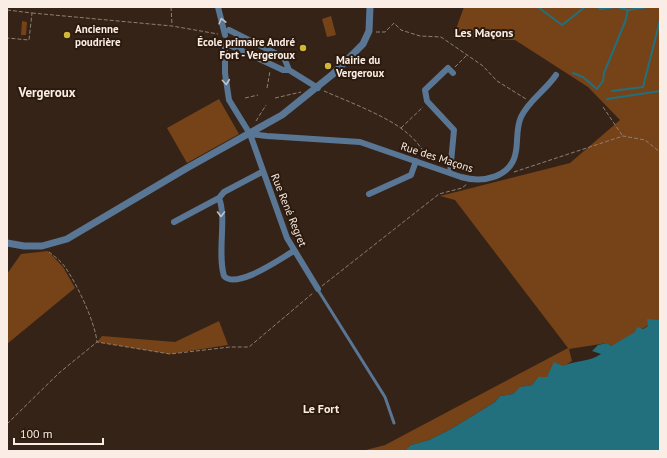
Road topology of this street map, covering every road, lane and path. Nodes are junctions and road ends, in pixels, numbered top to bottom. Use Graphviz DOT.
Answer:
graph roads {
  1 [pos="171,7"];
  2 [pos="218,7"];
  3 [pos="370,7"];
  4 [pos="7,10"];
  5 [pos="32,13"];
  6 [pos="172,26"];
  7 [pos="369,31"];
  8 [pos="227,33"];
  9 [pos="7,38"];
  10 [pos="271,65"];
  11 [pos="289,70"];
  12 [pos="453,73"];
  13 [pos="556,75"];
  14 [pos="267,88"];
  15 [pos="318,88"];
  16 [pos="302,91"];
  17 [pos="258,95"];
  18 [pos="245,98"];
  19 [pos="275,98"];
  20 [pos="428,102"];
  21 [pos="532,102"];
  22 [pos="266,105"];
  23 [pos="603,107"];
  24 [pos="255,124"];
  25 [pos="400,128"];
  26 [pos="250,134"];
  27 [pos="622,136"];
  28 [pos="660,152"];
  29 [pos="416,161"];
  30 [pos="434,167"];
  31 [pos="262,172"];
  32 [pos="450,173"];
  33 [pos="500,176"];
  34 [pos="472,180"];
  35 [pos="369,194"];
  36 [pos="219,198"];
  37 [pos="174,222"];
  38 [pos="7,243"];
  39 [pos="42,246"];
  40 [pos="294,251"];
  41 [pos="318,289"];
  42 [pos="97,342"];
  43 [pos="394,423"];
  44 [pos="7,424"];
  1 -- 6 [label="path"];
  8 -- 2 [label="street, one-way"];
  3 -- 7 [label="street"];
  4 -- 5 [label="path"];
  5 -- 6 [label="path"];
  5 -- 9 [label="path"];
  6 -- 8 [label="path"];
  7 -- 15 [label="street"];
  7 -- 21 [label="path"];
  8 -- 11 [label="street"];
  10 -- 11 [label="street"];
  10 -- 14 [label="path"];
  10 -- 26 [label="street, Rue René Regret, one-way"];
  11 -- 15 [label="street"];
  12 -- 20 [label="street"];
  13 -- 21 [label="street"];
  15 -- 25 [label="path"];
  15 -- 26 [label="street"];
  16 -- 19 [label="path"];
  17 -- 18 [label="path"];
  20 -- 25 [label="path"];
  20 -- 32 [label="street"];
  21 -- 33 [label="street"];
  22 -- 24 [label="path"];
  23 -- 27 [label="path"];
  25 -- 30 [label="path"];
  26 -- 29 [label="street, Rue des Maçons"];
  26 -- 31 [label="street, Rue René Regret"];
  26 -- 39 [label="street"];
  27 -- 28 [label="path"];
  27 -- 33 [label="path"];
  29 -- 30 [label="street, Rue des Maçons"];
  29 -- 35 [label="street"];
  30 -- 32 [label="street, Rue des Maçons"];
  31 -- 36 [label="street"];
  31 -- 40 [label="street, Rue René Regret"];
  32 -- 34 [label="street, Rue des Maçons"];
  33 -- 34 [label="street, Rue des Maçons"];
  34 -- 41 [label="path"];
  36 -- 37 [label="street"];
  36 -- 40 [label="street, one-way"];
  38 -- 39 [label="street"];
  39 -- 42 [label="path"];
  40 -- 41 [label="street, Rue René Regret"];
  41 -- 42 [label="path"];
  41 -- 43 [label="lane"];
  42 -- 44 [label="path"];
}
